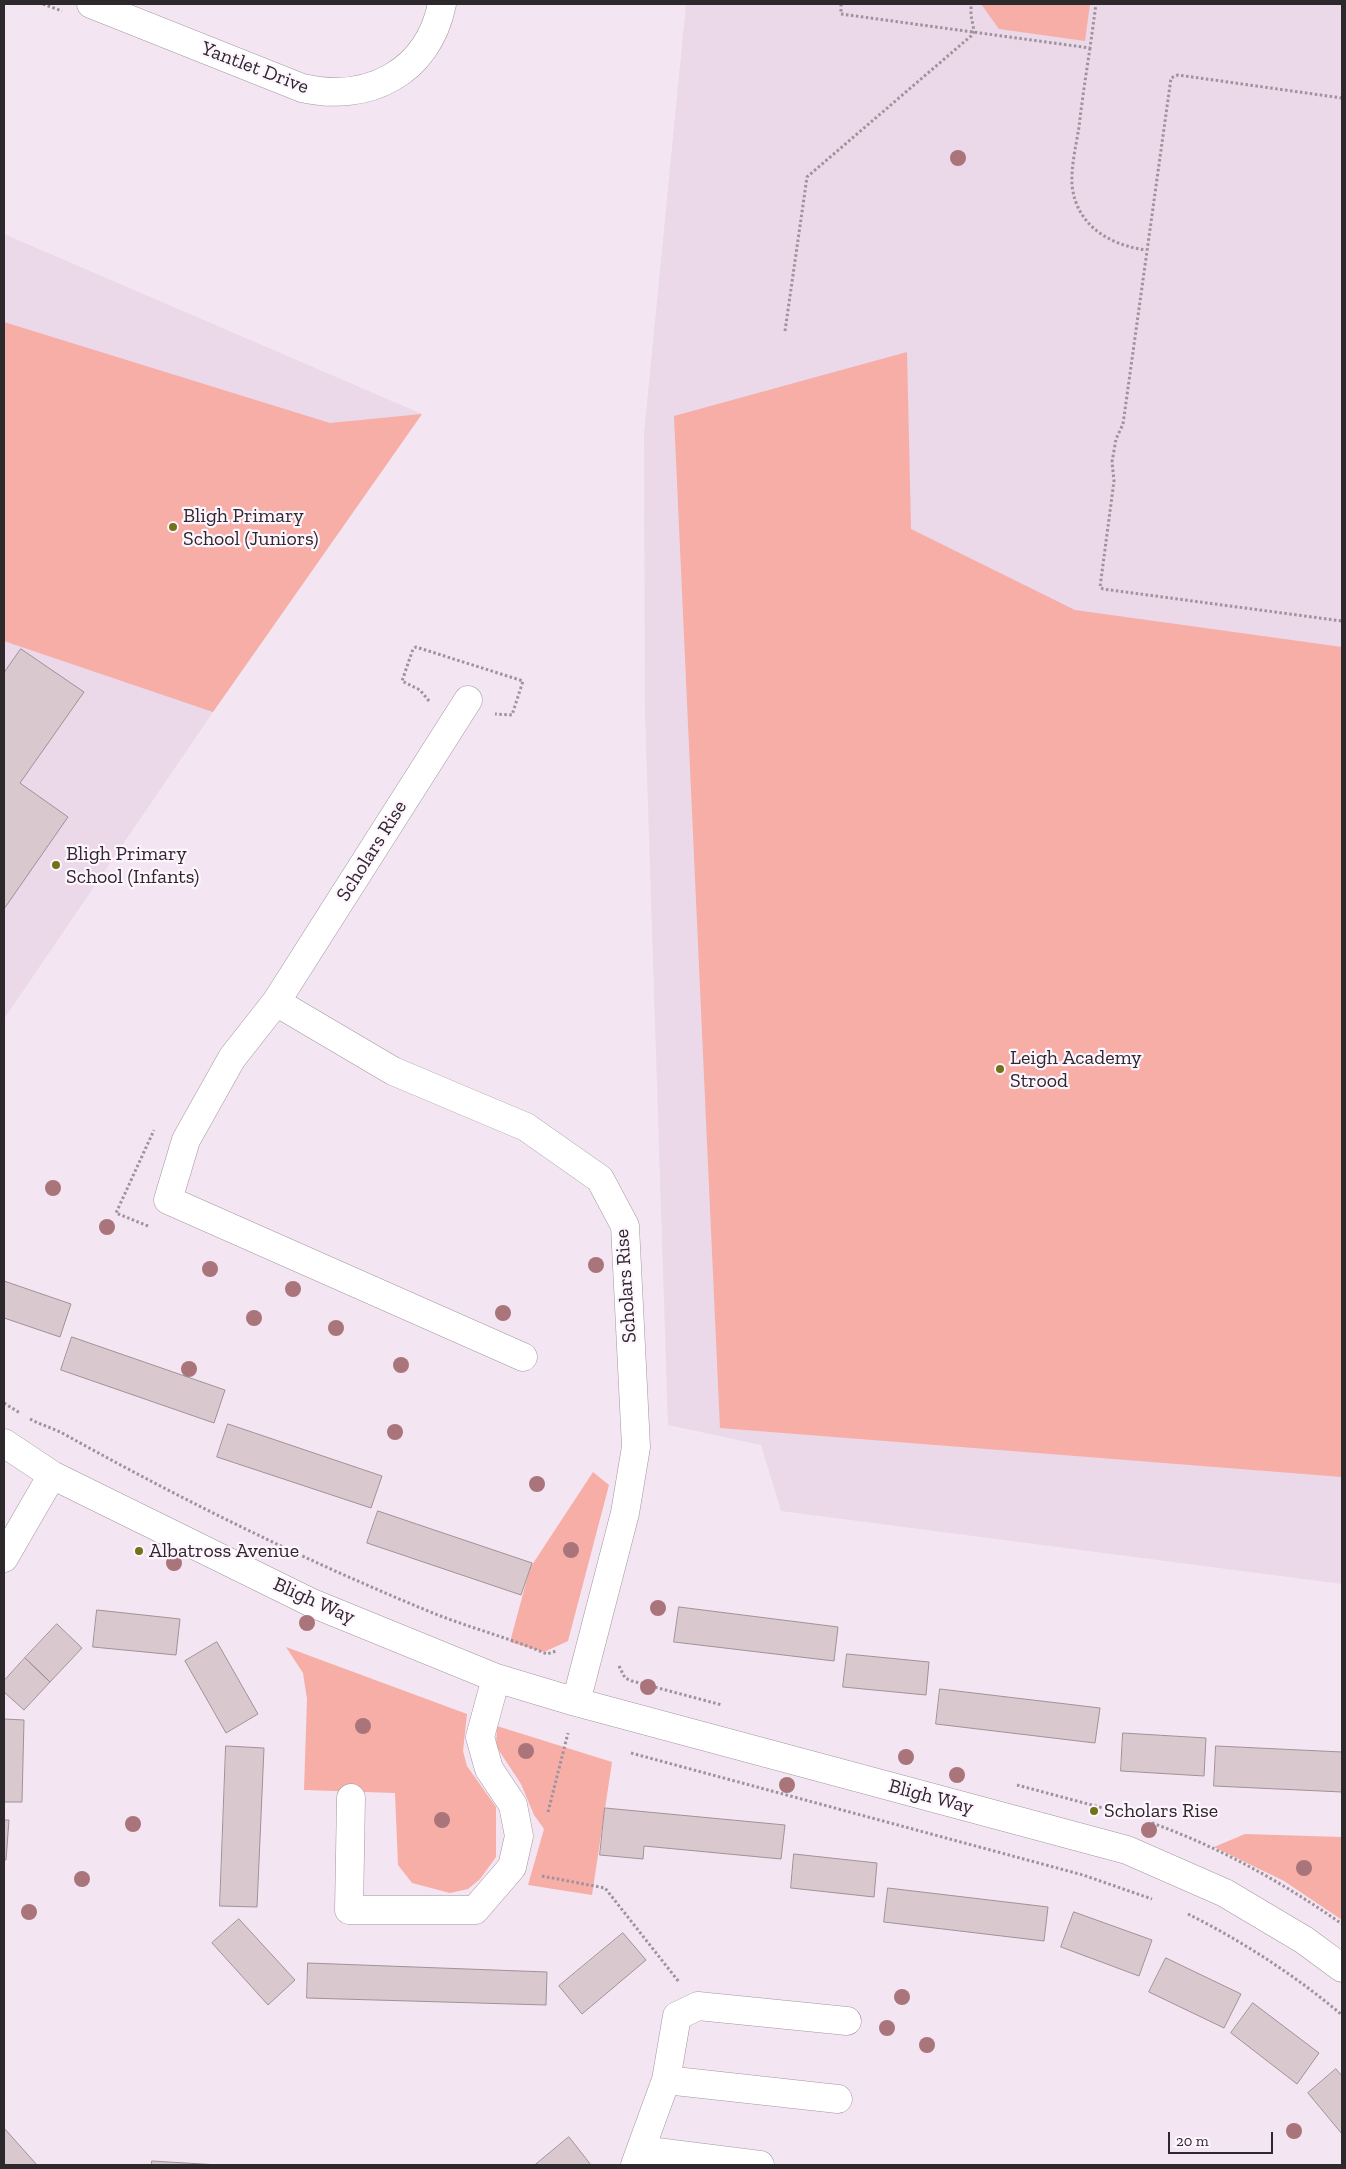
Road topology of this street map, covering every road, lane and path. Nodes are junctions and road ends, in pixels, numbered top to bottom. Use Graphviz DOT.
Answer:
graph roads {
  1 [pos="91,4"];
  2 [pos="442,4"];
  3 [pos="841,4"];
  4 [pos="971,4"];
  5 [pos="1096,4"];
  6 [pos="974,31"];
  7 [pos="1090,48"];
  8 [pos="1342,98"];
  9 [pos="1146,250"];
  10 [pos="785,331"];
  11 [pos="1342,621"];
  12 [pos="432,707"];
  13 [pos="478,707"];
  14 [pos="276,1002"];
  15 [pos="158,1122"];
  16 [pos="195,1212"];
  17 [pos="523,1357"];
  18 [pos="4,1403"];
  19 [pos="4,1443"];
  20 [pos="52,1475"];
  21 [pos="4,1558"];
  22 [pos="561,1648"];
  23 [pos="617,1661"];
  24 [pos="496,1678"];
  25 [pos="576,1702"];
  26 [pos="725,1706"];
  27 [pos="577,1736"];
  28 [pos="629,1752"];
  29 [pos="1012,1783"];
  30 [pos="351,1798"];
  31 [pos="1126,1814"];
  32 [pos="547,1819"];
  33 [pos="1148,1822"];
  34 [pos="532,1874"];
  35 [pos="1156,1901"];
  36 [pos="1187,1914"];
  37 [pos="1342,1924"];
  38 [pos="1342,1968"];
  39 [pos="681,1984"];
  40 [pos="1342,2015"];
  41 [pos="847,2020"];
  42 [pos="666,2080"];
  43 [pos="838,2099"];
  44 [pos="638,2158"];
  45 [pos="760,2165"];
  1 -- 2 [label="street, Yantlet Drive"];
  3 -- 6 [label="path"];
  4 -- 6 [label="path"];
  5 -- 7 [label="path"];
  6 -- 7 [label="path"];
  6 -- 10 [label="path"];
  7 -- 9 [label="path"];
  8 -- 9 [label="path"];
  9 -- 11 [label="path"];
  12 -- 13 [label="path"];
  13 -- 14 [label="street, Scholars Rise"];
  14 -- 16 [label="street, Scholars Rise"];
  14 -- 25 [label="street, Scholars Rise"];
  15 -- 16 [label="path"];
  16 -- 17 [label="street"];
  18 -- 22 [label="path"];
  19 -- 20 [label="street, Bligh Way"];
  20 -- 21 [label="street"];
  20 -- 24 [label="street, Bligh Way"];
  23 -- 26 [label="path"];
  24 -- 25 [label="street, Bligh Way"];
  24 -- 30 [label="street"];
  25 -- 38 [label="street, Bligh Way"];
  27 -- 32 [label="path"];
  28 -- 35 [label="path"];
  29 -- 31 [label="path"];
  33 -- 37 [label="path"];
  34 -- 39 [label="path"];
  36 -- 40 [label="path"];
  41 -- 42 [label="street"];
  42 -- 43 [label="street"];
  42 -- 44 [label="street"];
  44 -- 45 [label="street"];
}
